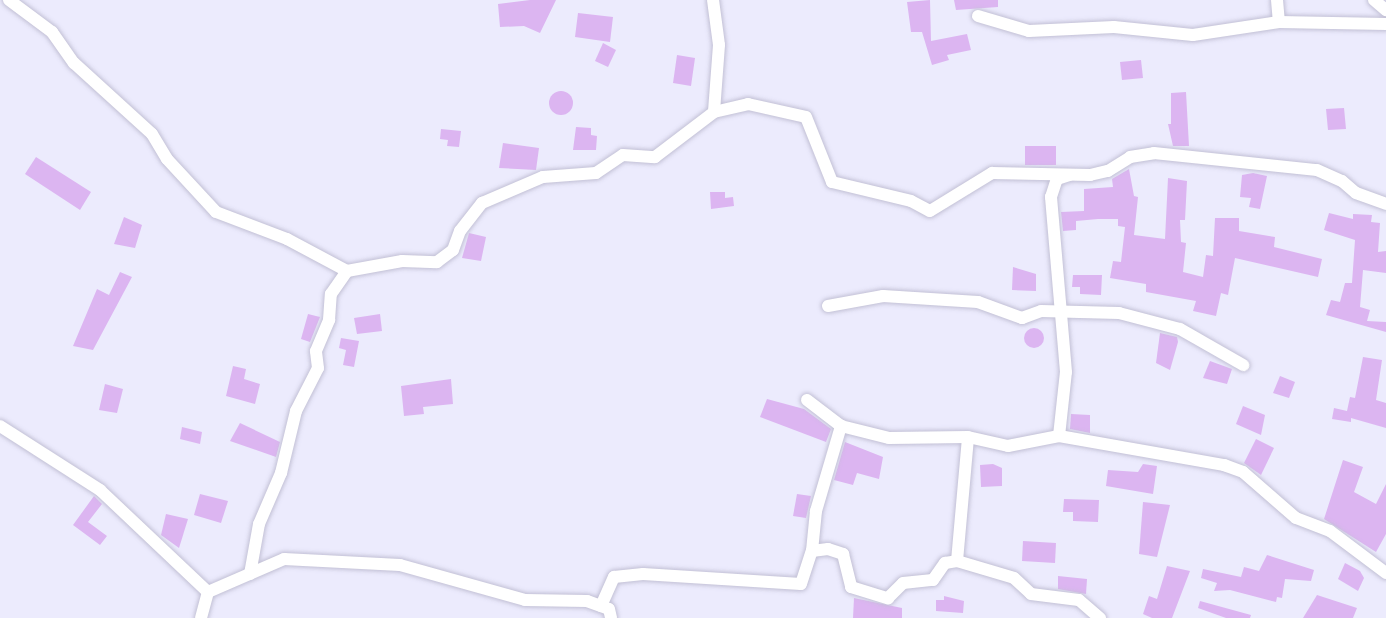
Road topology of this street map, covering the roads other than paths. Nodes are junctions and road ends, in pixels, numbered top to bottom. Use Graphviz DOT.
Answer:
graph roads {
  1 [pos="9,0"];
  2 [pos="713,0"];
  3 [pos="1277,0"];
  4 [pos="1374,0"];
  5 [pos="1386,10"];
  6 [pos="978,16"];
  7 [pos="1279,22"];
  8 [pos="1386,24"];
  9 [pos="714,112"];
  10 [pos="1069,174"];
  11 [pos="1386,204"];
  12 [pos="347,271"];
  13 [pos="828,306"];
  14 [pos="1059,311"];
  15 [pos="1242,365"];
  16 [pos="807,400"];
  17 [pos="0,426"];
  18 [pos="841,426"];
  19 [pos="1059,436"];
  20 [pos="968,437"];
  21 [pos="812,551"];
  22 [pos="957,561"];
  23 [pos="1386,573"];
  24 [pos="250,574"];
  25 [pos="208,592"];
  26 [pos="601,606"];
  27 [pos="201,618"];
  28 [pos="611,618"];
  29 [pos="1100,618"];
  1 -- 12 [label="street"];
  2 -- 9 [label="street"];
  3 -- 7 [label="street"];
  4 -- 5 [label="street"];
  6 -- 7 [label="street"];
  7 -- 8 [label="street"];
  9 -- 10 [label="street"];
  9 -- 12 [label="street"];
  10 -- 11 [label="street"];
  10 -- 14 [label="street"];
  12 -- 24 [label="street"];
  13 -- 14 [label="street"];
  14 -- 15 [label="street"];
  14 -- 19 [label="street"];
  16 -- 18 [label="street"];
  17 -- 25 [label="street"];
  18 -- 20 [label="street"];
  18 -- 21 [label="street"];
  19 -- 20 [label="street"];
  19 -- 23 [label="street"];
  20 -- 22 [label="street"];
  21 -- 22 [label="street"];
  21 -- 26 [label="street"];
  22 -- 29 [label="street"];
  24 -- 25 [label="street"];
  24 -- 26 [label="street"];
  25 -- 27 [label="street"];
  26 -- 28 [label="street"];
}
